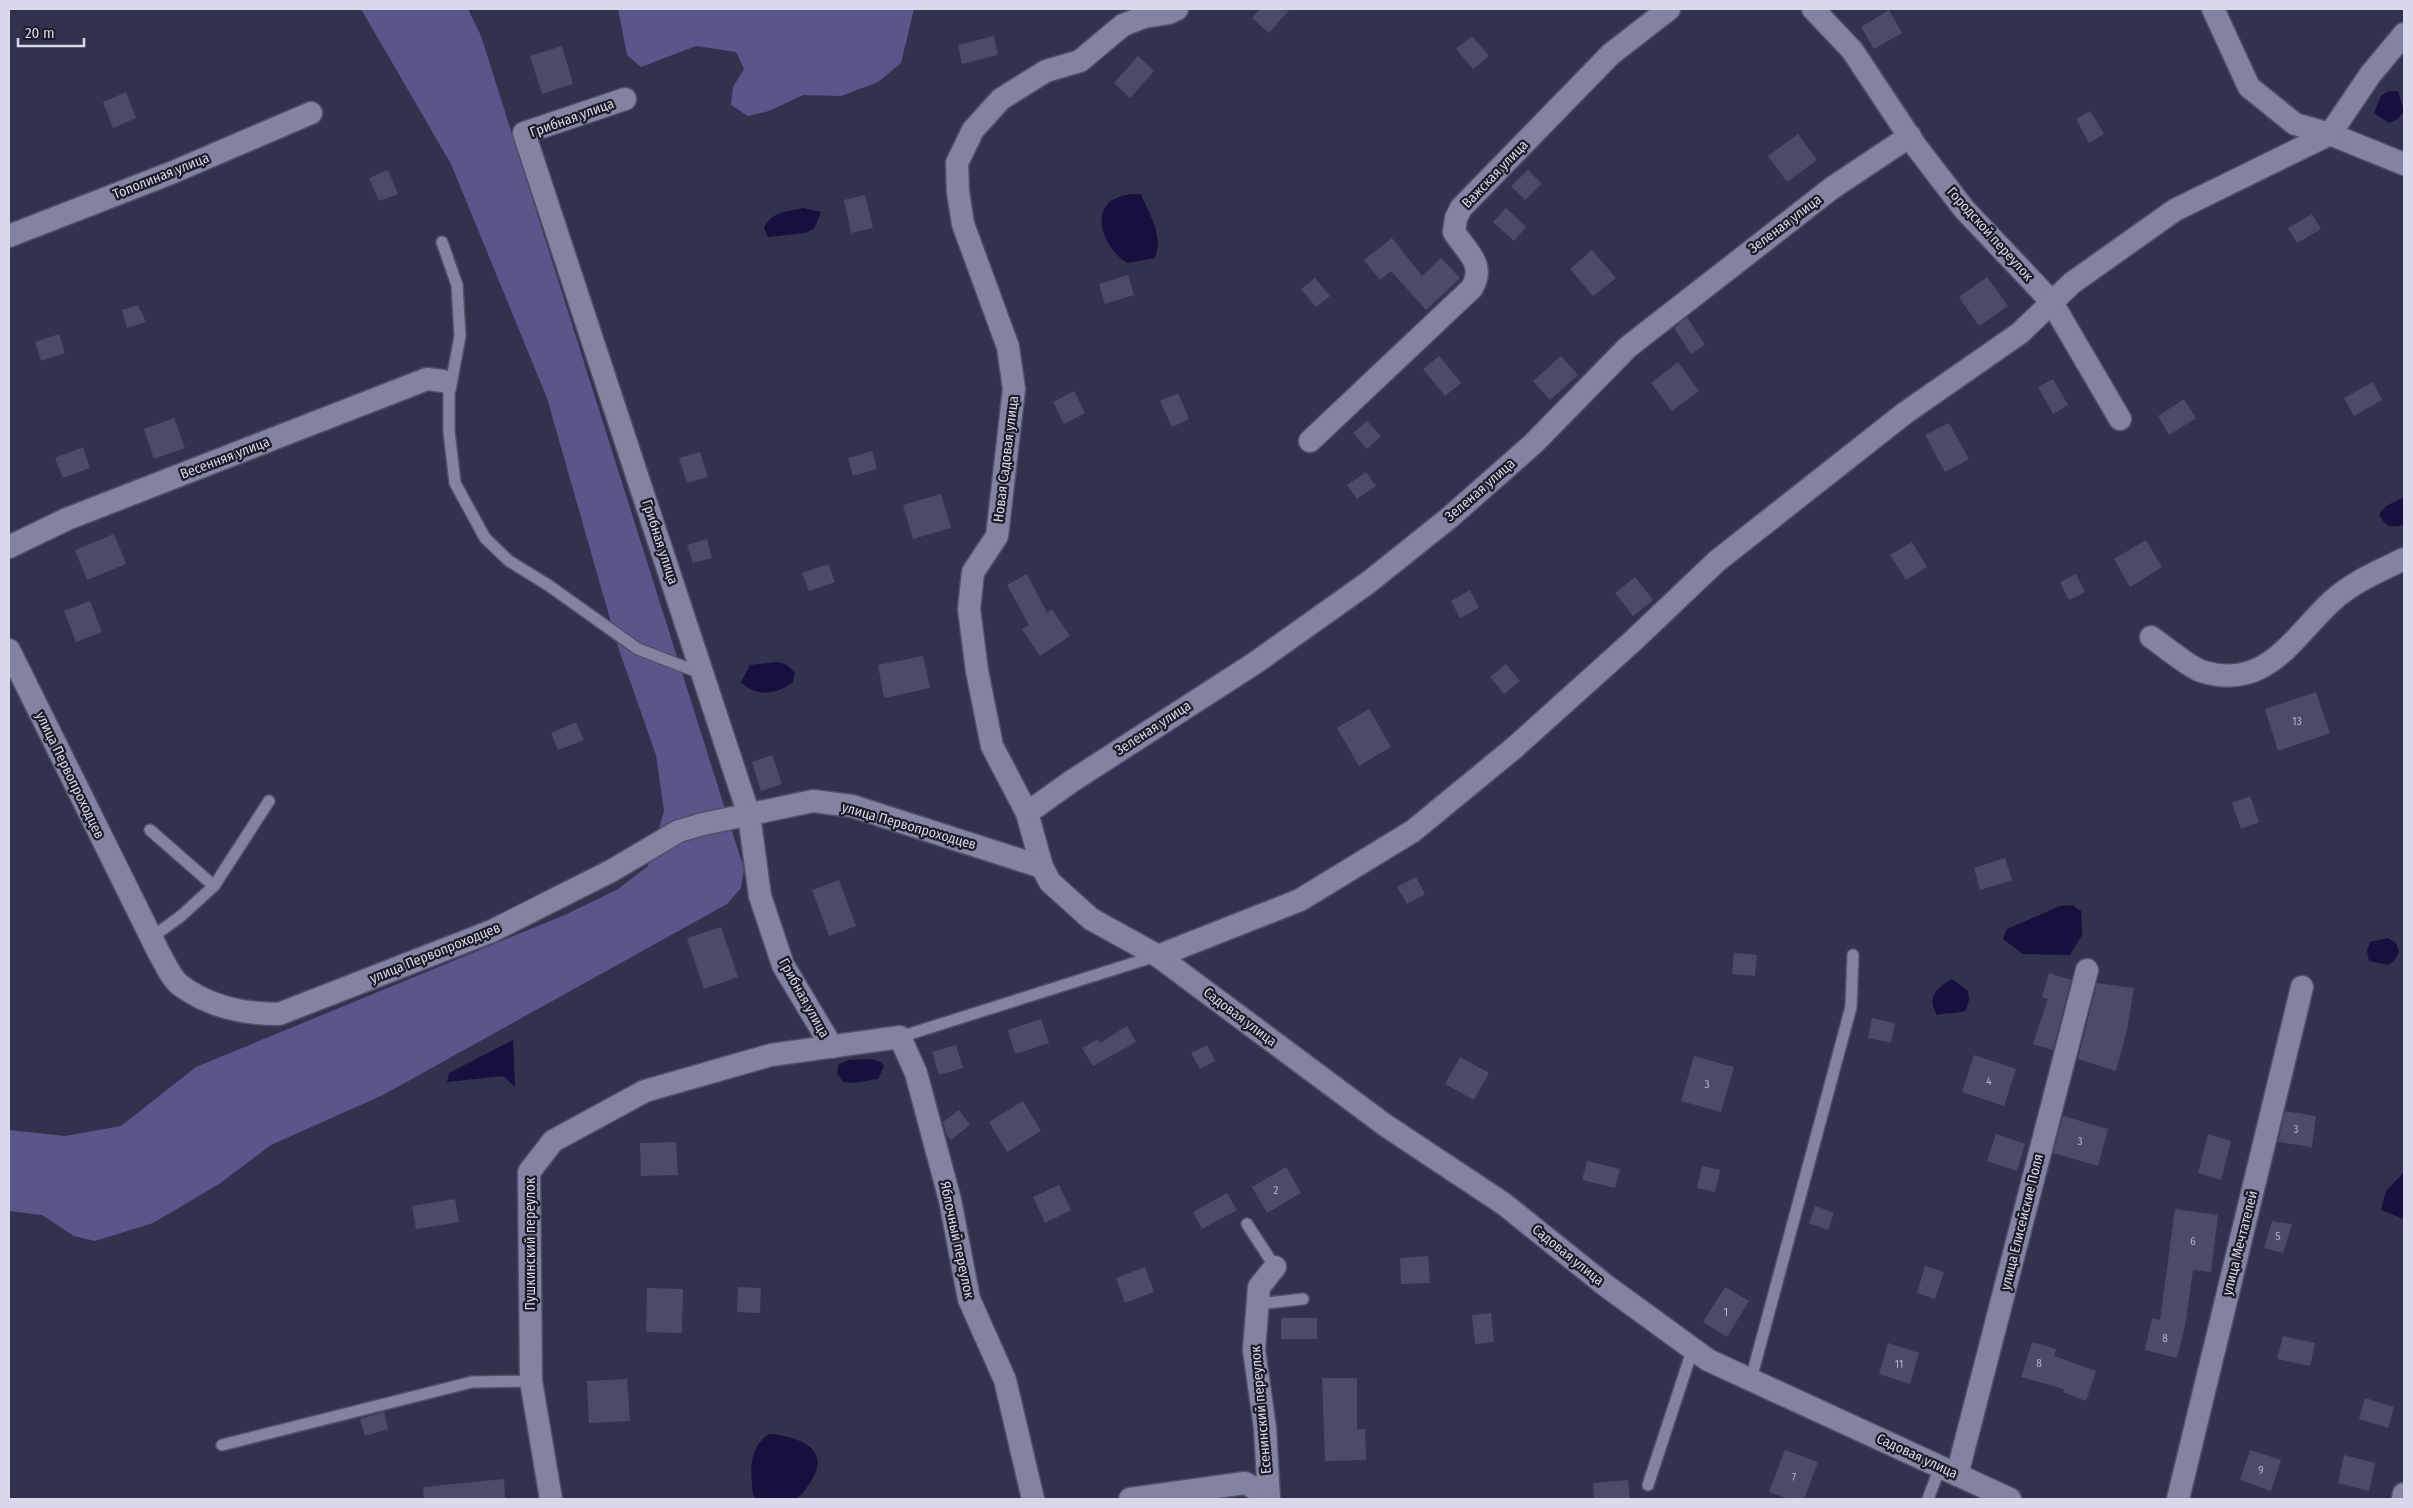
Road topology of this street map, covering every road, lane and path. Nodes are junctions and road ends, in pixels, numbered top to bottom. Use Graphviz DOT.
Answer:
graph roads {
  1 [pos="1669,9"];
  2 [pos="1813,9"];
  3 [pos="2212,9"];
  4 [pos="1173,11"];
  5 [pos="2404,34"];
  6 [pos="625,99"];
  7 [pos="311,113"];
  8 [pos="2330,134"];
  9 [pos="1910,136"];
  10 [pos="2404,164"];
  11 [pos="9,236"];
  12 [pos="442,242"];
  13 [pos="2051,301"];
  14 [pos="446,387"];
  15 [pos="2120,419"];
  16 [pos="1310,441"];
  17 [pos="9,547"];
  18 [pos="2404,559"];
  19 [pos="2151,637"];
  20 [pos="9,650"];
  21 [pos="703,674"];
  22 [pos="269,801"];
  23 [pos="1027,813"];
  24 [pos="749,815"];
  25 [pos="150,830"];
  26 [pos="1042,867"];
  27 [pos="214,886"];
  28 [pos="151,938"];
  29 [pos="1853,955"];
  30 [pos="1158,956"];
  31 [pos="2088,970"];
  32 [pos="2302,987"];
  33 [pos="900,1036"];
  34 [pos="832,1048"];
  35 [pos="1247,1224"];
  36 [pos="1275,1267"];
  37 [pos="1303,1299"];
  38 [pos="1258,1304"];
  39 [pos="1692,1348"];
  40 [pos="1750,1379"];
  41 [pos="531,1381"];
  42 [pos="222,1445"];
  43 [pos="1949,1471"];
  44 [pos="1648,1485"];
  45 [pos="2404,1494"];
  46 [pos="1268,1497"];
  47 [pos="551,1499"];
  48 [pos="1033,1499"];
  49 [pos="1130,1499"];
  50 [pos="1928,1499"];
  51 [pos="2010,1499"];
  52 [pos="2178,1499"];
  53 [pos="2403,1499"];
  1 -- 16 [label="street, Важская улица"];
  2 -- 9 [label="street, Городской переулок"];
  3 -- 8 [label="street"];
  4 -- 23 [label="street, Новая Садовая улица"];
  5 -- 8 [label="street"];
  6 -- 21 [label="street, Грибная улица"];
  7 -- 11 [label="street, Тополиная улица"];
  8 -- 10 [label="street"];
  8 -- 13 [label="street"];
  9 -- 13 [label="street, Городской переулок"];
  9 -- 23 [label="street, Зеленая улица"];
  12 -- 14 [label="lane"];
  13 -- 15 [label="street, Городской переулок"];
  13 -- 30 [label="street"];
  14 -- 17 [label="street, Весенняя улица"];
  14 -- 21 [label="lane"];
  18 -- 19 [label="street"];
  20 -- 28 [label="street, улица Первопроходцев"];
  21 -- 24 [label="street, Грибная улица"];
  22 -- 27 [label="lane"];
  23 -- 26 [label="street, Новая Садовая улица"];
  24 -- 26 [label="street, улица Первопроходцев"];
  24 -- 28 [label="street, улица Первопроходцев"];
  24 -- 34 [label="street, Грибная улица"];
  25 -- 27 [label="lane"];
  26 -- 30 [label="street, Новая Садовая улица"];
  27 -- 28 [label="lane"];
  29 -- 40 [label="lane"];
  30 -- 33 [label="lane"];
  30 -- 39 [label="street, Садовая улица"];
  31 -- 43 [label="street, улица Елисейские Поля"];
  32 -- 52 [label="street, улица Мечтателей"];
  33 -- 34 [label="street, Пушкинский переулок"];
  33 -- 48 [label="street, Яблочный переулок"];
  34 -- 41 [label="street, Пушкинский переулок"];
  35 -- 36 [label="lane"];
  36 -- 38 [label="street, Есенинский переулок"];
  37 -- 38 [label="lane"];
  38 -- 46 [label="street, Есенинский переулок"];
  39 -- 40 [label="street, Садовая улица"];
  39 -- 44 [label="lane"];
  40 -- 43 [label="street, Садовая улица"];
  41 -- 42 [label="lane"];
  41 -- 47 [label="street, Пушкинский переулок"];
  43 -- 50 [label="lane"];
  43 -- 51 [label="street, Садовая улица"];
  45 -- 53 [label="street"];
  46 -- 49 [label="street"];
}
